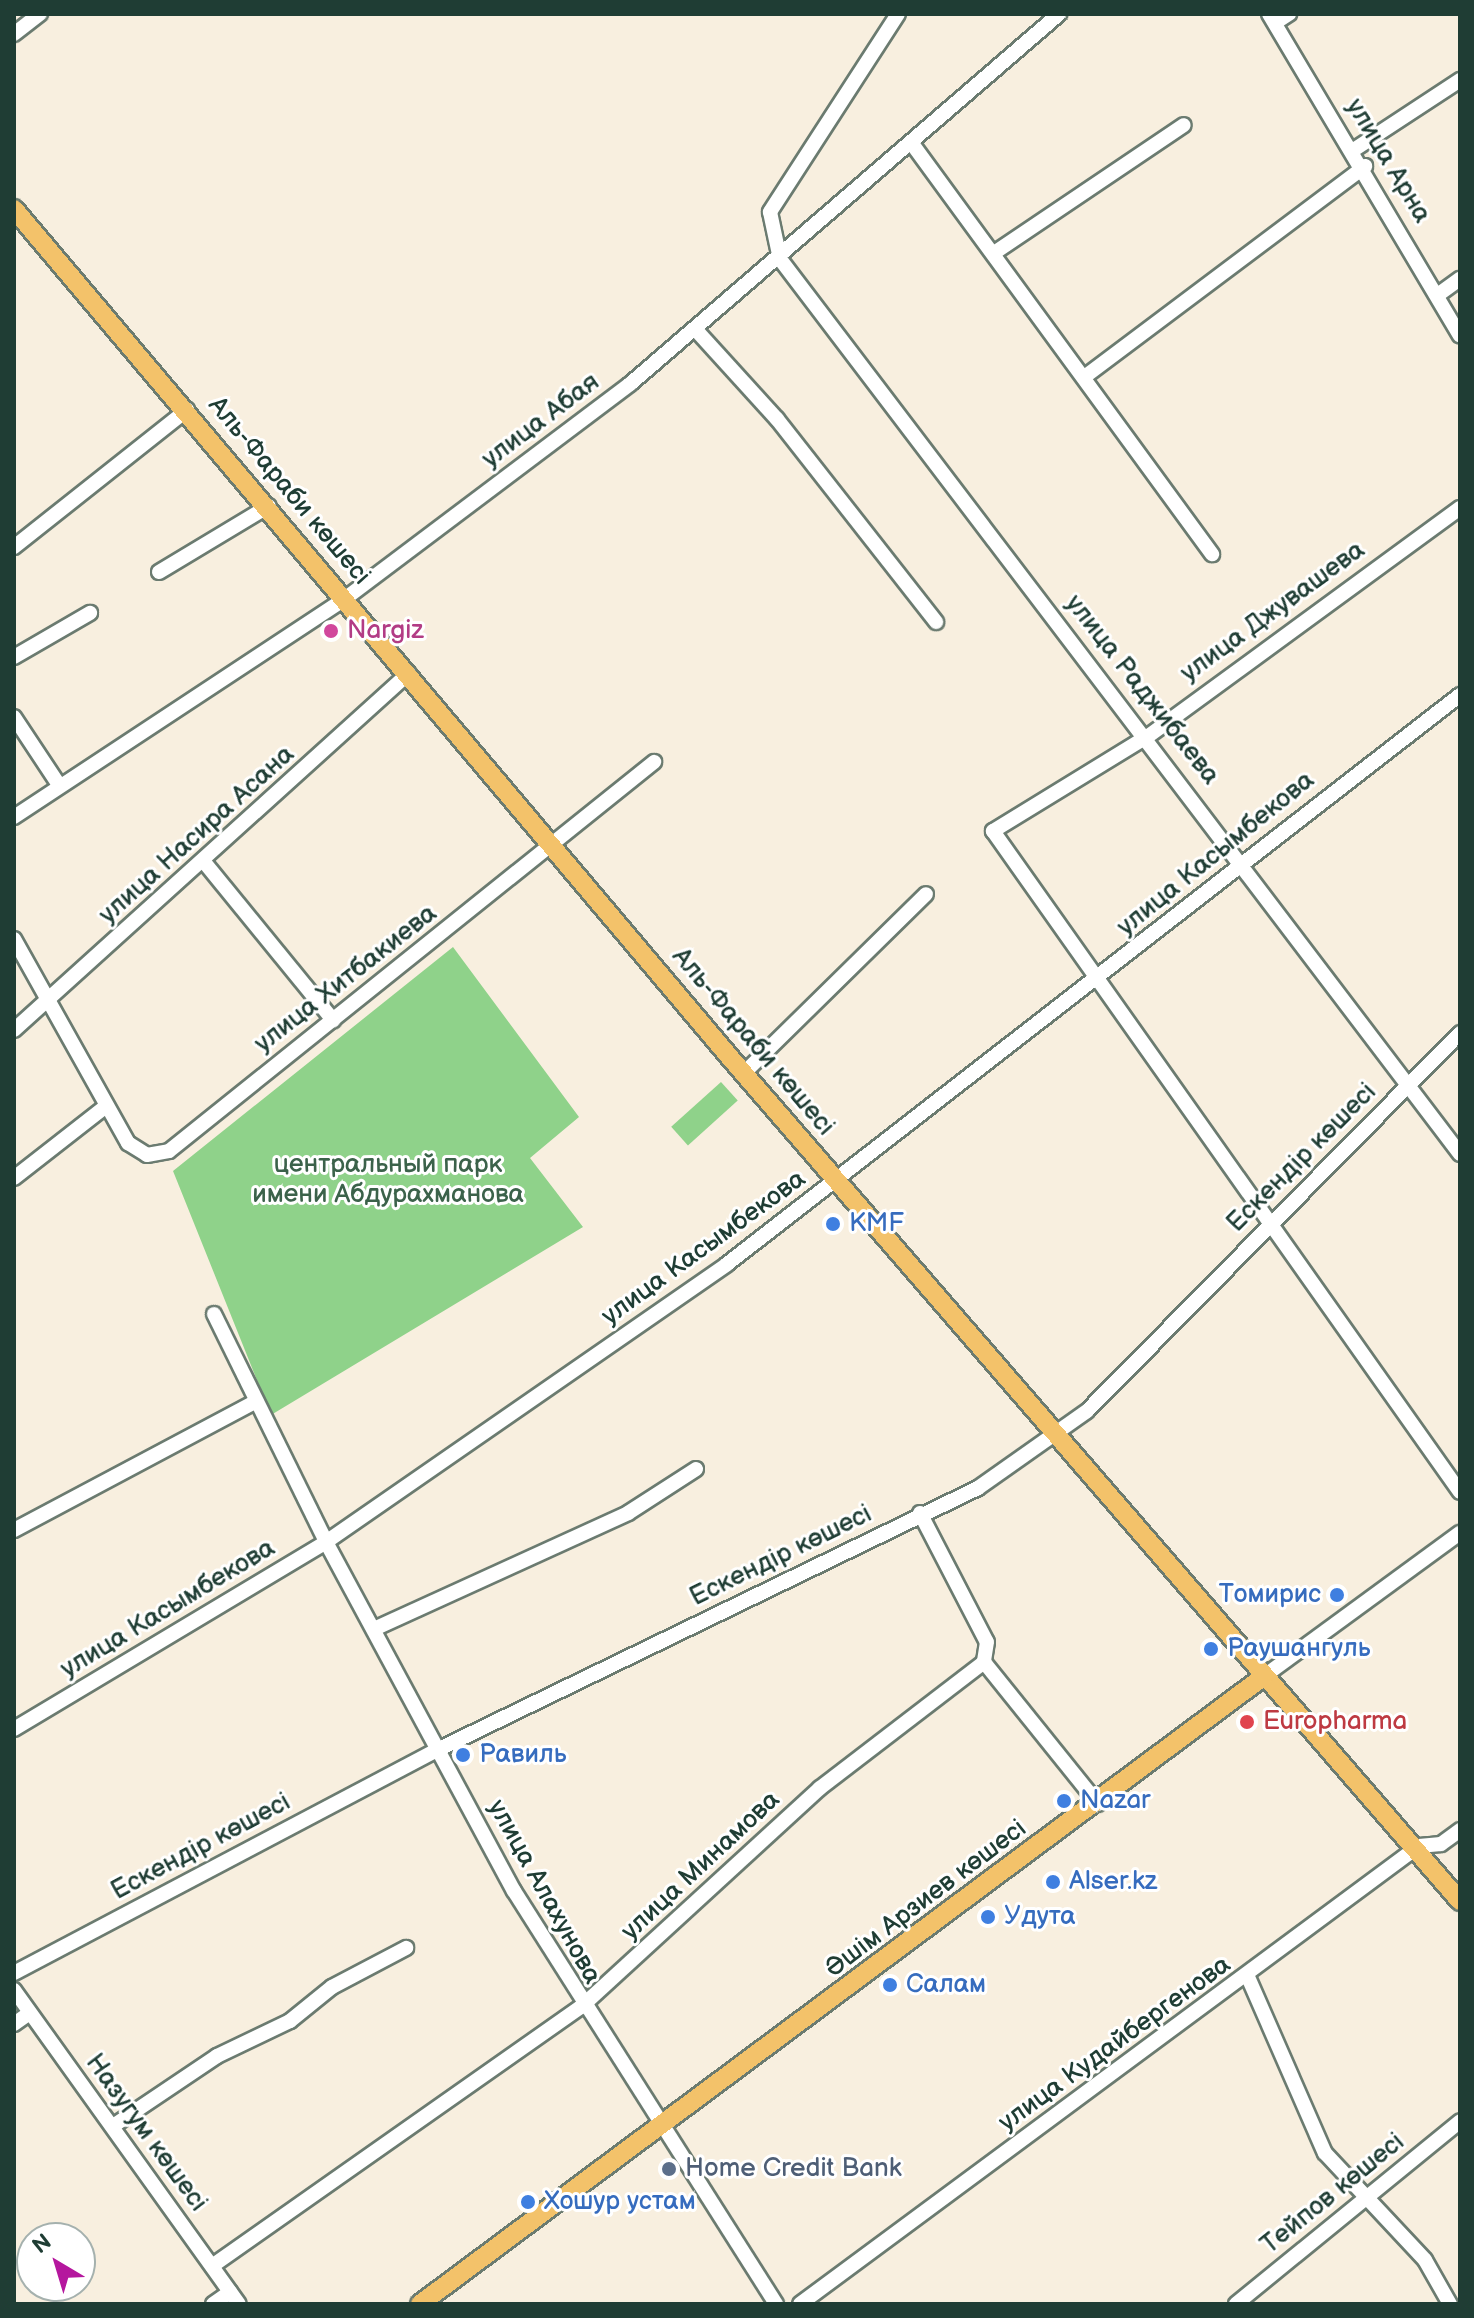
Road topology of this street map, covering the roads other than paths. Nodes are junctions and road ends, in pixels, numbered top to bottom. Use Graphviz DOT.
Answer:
graph roads {
  1 [pos="40,14"];
  2 [pos="898,14"];
  3 [pos="1059,14"];
  4 [pos="1289,14"];
  5 [pos="1272,19"];
  6 [pos="14,34"];
  7 [pos="1460,80"];
  8 [pos="1184,125"];
  9 [pos="913,145"];
  10 [pos="1355,149"];
  11 [pos="1365,166"];
  12 [pos="14,209"];
  13 [pos="997,251"];
  14 [pos="780,259"];
  15 [pos="1460,279"];
  16 [pos="1439,294"];
  17 [pos="696,330"];
  18 [pos="1460,336"];
  19 [pos="1087,375"];
  20 [pos="187,410"];
  21 [pos="269,506"];
  22 [pos="1460,508"];
  23 [pos="14,547"];
  24 [pos="1212,554"];
  25 [pos="159,572"];
  26 [pos="346,598"];
  27 [pos="90,613"];
  28 [pos="936,622"];
  29 [pos="14,657"];
  30 [pos="409,673"];
  31 [pos="1460,695"];
  32 [pos="14,717"];
  33 [pos="1148,736"];
  34 [pos="654,762"];
  35 [pos="59,785"];
  36 [pos="14,817"];
  37 [pos="554,846"];
  38 [pos="1244,861"];
  39 [pos="205,863"];
  40 [pos="926,894"];
  41 [pos="14,939"];
  42 [pos="1102,979"];
  43 [pos="49,999"];
  44 [pos="333,1020"];
  45 [pos="14,1030"];
  46 [pos="1460,1033"];
  47 [pos="744,1073"];
  48 [pos="1409,1085"];
  49 [pos="105,1107"];
  50 [pos="1460,1154"];
  51 [pos="14,1178"];
  52 [pos="837,1181"];
  53 [pos="1271,1220"];
  54 [pos="214,1314"];
  55 [pos="255,1402"];
  56 [pos="1059,1430"];
  57 [pos="696,1469"];
  58 [pos="1460,1492"];
  59 [pos="920,1513"];
  60 [pos="14,1530"];
  61 [pos="1460,1533"];
  62 [pos="326,1542"];
  63 [pos="374,1629"];
  64 [pos="984,1662"];
  65 [pos="1263,1677"];
  66 [pos="14,1729"];
  67 [pos="437,1750"];
  68 [pos="1098,1804"];
  69 [pos="1460,1830"];
  70 [pos="1419,1846"];
  71 [pos="1460,1901"];
  72 [pos="406,1948"];
  73 [pos="14,1973"];
  74 [pos="1248,1977"];
  75 [pos="14,1990"];
  76 [pos="581,2007"];
  77 [pos="30,2013"];
  78 [pos="14,2024"];
  79 [pos="1460,2121"];
  80 [pos="113,2126"];
  81 [pos="661,2127"];
  82 [pos="1367,2197"];
  83 [pos="212,2266"];
  84 [pos="235,2298"];
  85 [pos="213,2304"];
  86 [pos="420,2304"];
  87 [pos="776,2304"];
  88 [pos="800,2304"];
  89 [pos="1236,2304"];
  90 [pos="1450,2304"];
  1 -- 6 [label="street"];
  2 -- 14 [label="street"];
  3 -- 9 [label="street, улица Абая"];
  4 -- 5 [label="street"];
  5 -- 10 [label="street, улица Арна"];
  7 -- 10 [label="street"];
  8 -- 13 [label="street"];
  9 -- 13 [label="street"];
  9 -- 14 [label="street, улица Абая"];
  10 -- 11 [label="street, улица Арна"];
  11 -- 16 [label="street, улица Арна"];
  11 -- 19 [label="street"];
  12 -- 20 [label="main road, Аль-Фараби көшесі"];
  13 -- 19 [label="street"];
  14 -- 17 [label="street, улица Абая"];
  14 -- 33 [label="street, улица Раджибаева"];
  15 -- 16 [label="street"];
  16 -- 18 [label="street, улица Арна"];
  17 -- 26 [label="street, улица Абая"];
  17 -- 28 [label="street"];
  19 -- 24 [label="street"];
  20 -- 21 [label="main road, Аль-Фараби көшесі"];
  20 -- 23 [label="street"];
  21 -- 25 [label="street"];
  21 -- 26 [label="main road, Аль-Фараби көшесі"];
  22 -- 33 [label="street, улица Джувашева"];
  26 -- 30 [label="main road, Аль-Фараби көшесі"];
  26 -- 35 [label="street, улица Абая"];
  27 -- 29 [label="street"];
  30 -- 37 [label="main road, Аль-Фараби көшесі"];
  30 -- 39 [label="street, улица Насира Асана"];
  31 -- 38 [label="street, улица Касымбекова"];
  32 -- 35 [label="street"];
  33 -- 38 [label="street, улица Раджибаева"];
  33 -- 42 [label="street, улица Джувашева"];
  34 -- 37 [label="street, улица Хитбакиева"];
  35 -- 36 [label="street, улица Абая"];
  37 -- 44 [label="street, улица Хитбакиева"];
  37 -- 47 [label="main road, Аль-Фараби көшесі"];
  38 -- 42 [label="street, улица Касымбекова"];
  38 -- 48 [label="street, улица Раджибаева"];
  39 -- 43 [label="street, улица Насира Асана"];
  39 -- 44 [label="street"];
  40 -- 47 [label="street"];
  41 -- 43 [label="street"];
  42 -- 52 [label="street, улица Касымбекова"];
  42 -- 53 [label="street"];
  43 -- 45 [label="street, улица Насира Асана"];
  43 -- 49 [label="street"];
  44 -- 49 [label="street, улица Хитбакиева"];
  46 -- 48 [label="street, Ескендір көшесі"];
  47 -- 52 [label="main road, Аль-Фараби көшесі"];
  48 -- 50 [label="street, улица Раджибаева"];
  48 -- 53 [label="street, Ескендір көшесі"];
  49 -- 51 [label="street"];
  52 -- 56 [label="main road, Аль-Фараби көшесі"];
  52 -- 62 [label="street, улица Касымбекова"];
  53 -- 56 [label="street, Ескендір көшесі"];
  53 -- 58 [label="street"];
  54 -- 55 [label="street, улица Алахунова"];
  55 -- 60 [label="street"];
  55 -- 62 [label="street, улица Алахунова"];
  56 -- 59 [label="street, Ескендір көшесі"];
  56 -- 65 [label="main road, Аль-Фараби көшесі"];
  57 -- 63 [label="street"];
  59 -- 64 [label="street"];
  59 -- 67 [label="street, Ескендір көшесі"];
  61 -- 65 [label="street, Әшім Арзиев көшесі"];
  62 -- 63 [label="street, улица Алахунова"];
  62 -- 66 [label="street, улица Касымбекова"];
  63 -- 67 [label="street, улица Алахунова"];
  64 -- 68 [label="street"];
  64 -- 76 [label="street, улица Минамова"];
  65 -- 68 [label="main road, Әшім Арзиев көшесі"];
  65 -- 70 [label="main road, Аль-Фараби көшесі"];
  67 -- 73 [label="street, Ескендір көшесі"];
  67 -- 76 [label="street, улица Алахунова"];
  68 -- 81 [label="main road, Әшім Арзиев көшесі"];
  69 -- 70 [label="street, улица Кудайбергенова"];
  70 -- 71 [label="main road, Аль-Фараби көшесі"];
  70 -- 74 [label="street, улица Кудайбергенова"];
  72 -- 80 [label="street"];
  74 -- 82 [label="street"];
  74 -- 88 [label="street, улица Кудайбергенова"];
  75 -- 77 [label="street, Назугум көшесі"];
  76 -- 81 [label="street, улица Алахунова"];
  76 -- 83 [label="street, улица Минамова"];
  77 -- 78 [label="street"];
  77 -- 80 [label="street, Назугум көшесі"];
  79 -- 82 [label="street, Тейпов көшесі"];
  80 -- 83 [label="street, Назугум көшесі"];
  81 -- 86 [label="main road, Әшім Арзиев көшесі"];
  81 -- 87 [label="street, улица Алахунова"];
  82 -- 89 [label="street, Тейпов көшесі"];
  82 -- 90 [label="street"];
  83 -- 84 [label="street, Назугум көшесі"];
  84 -- 85 [label="street"];
}
